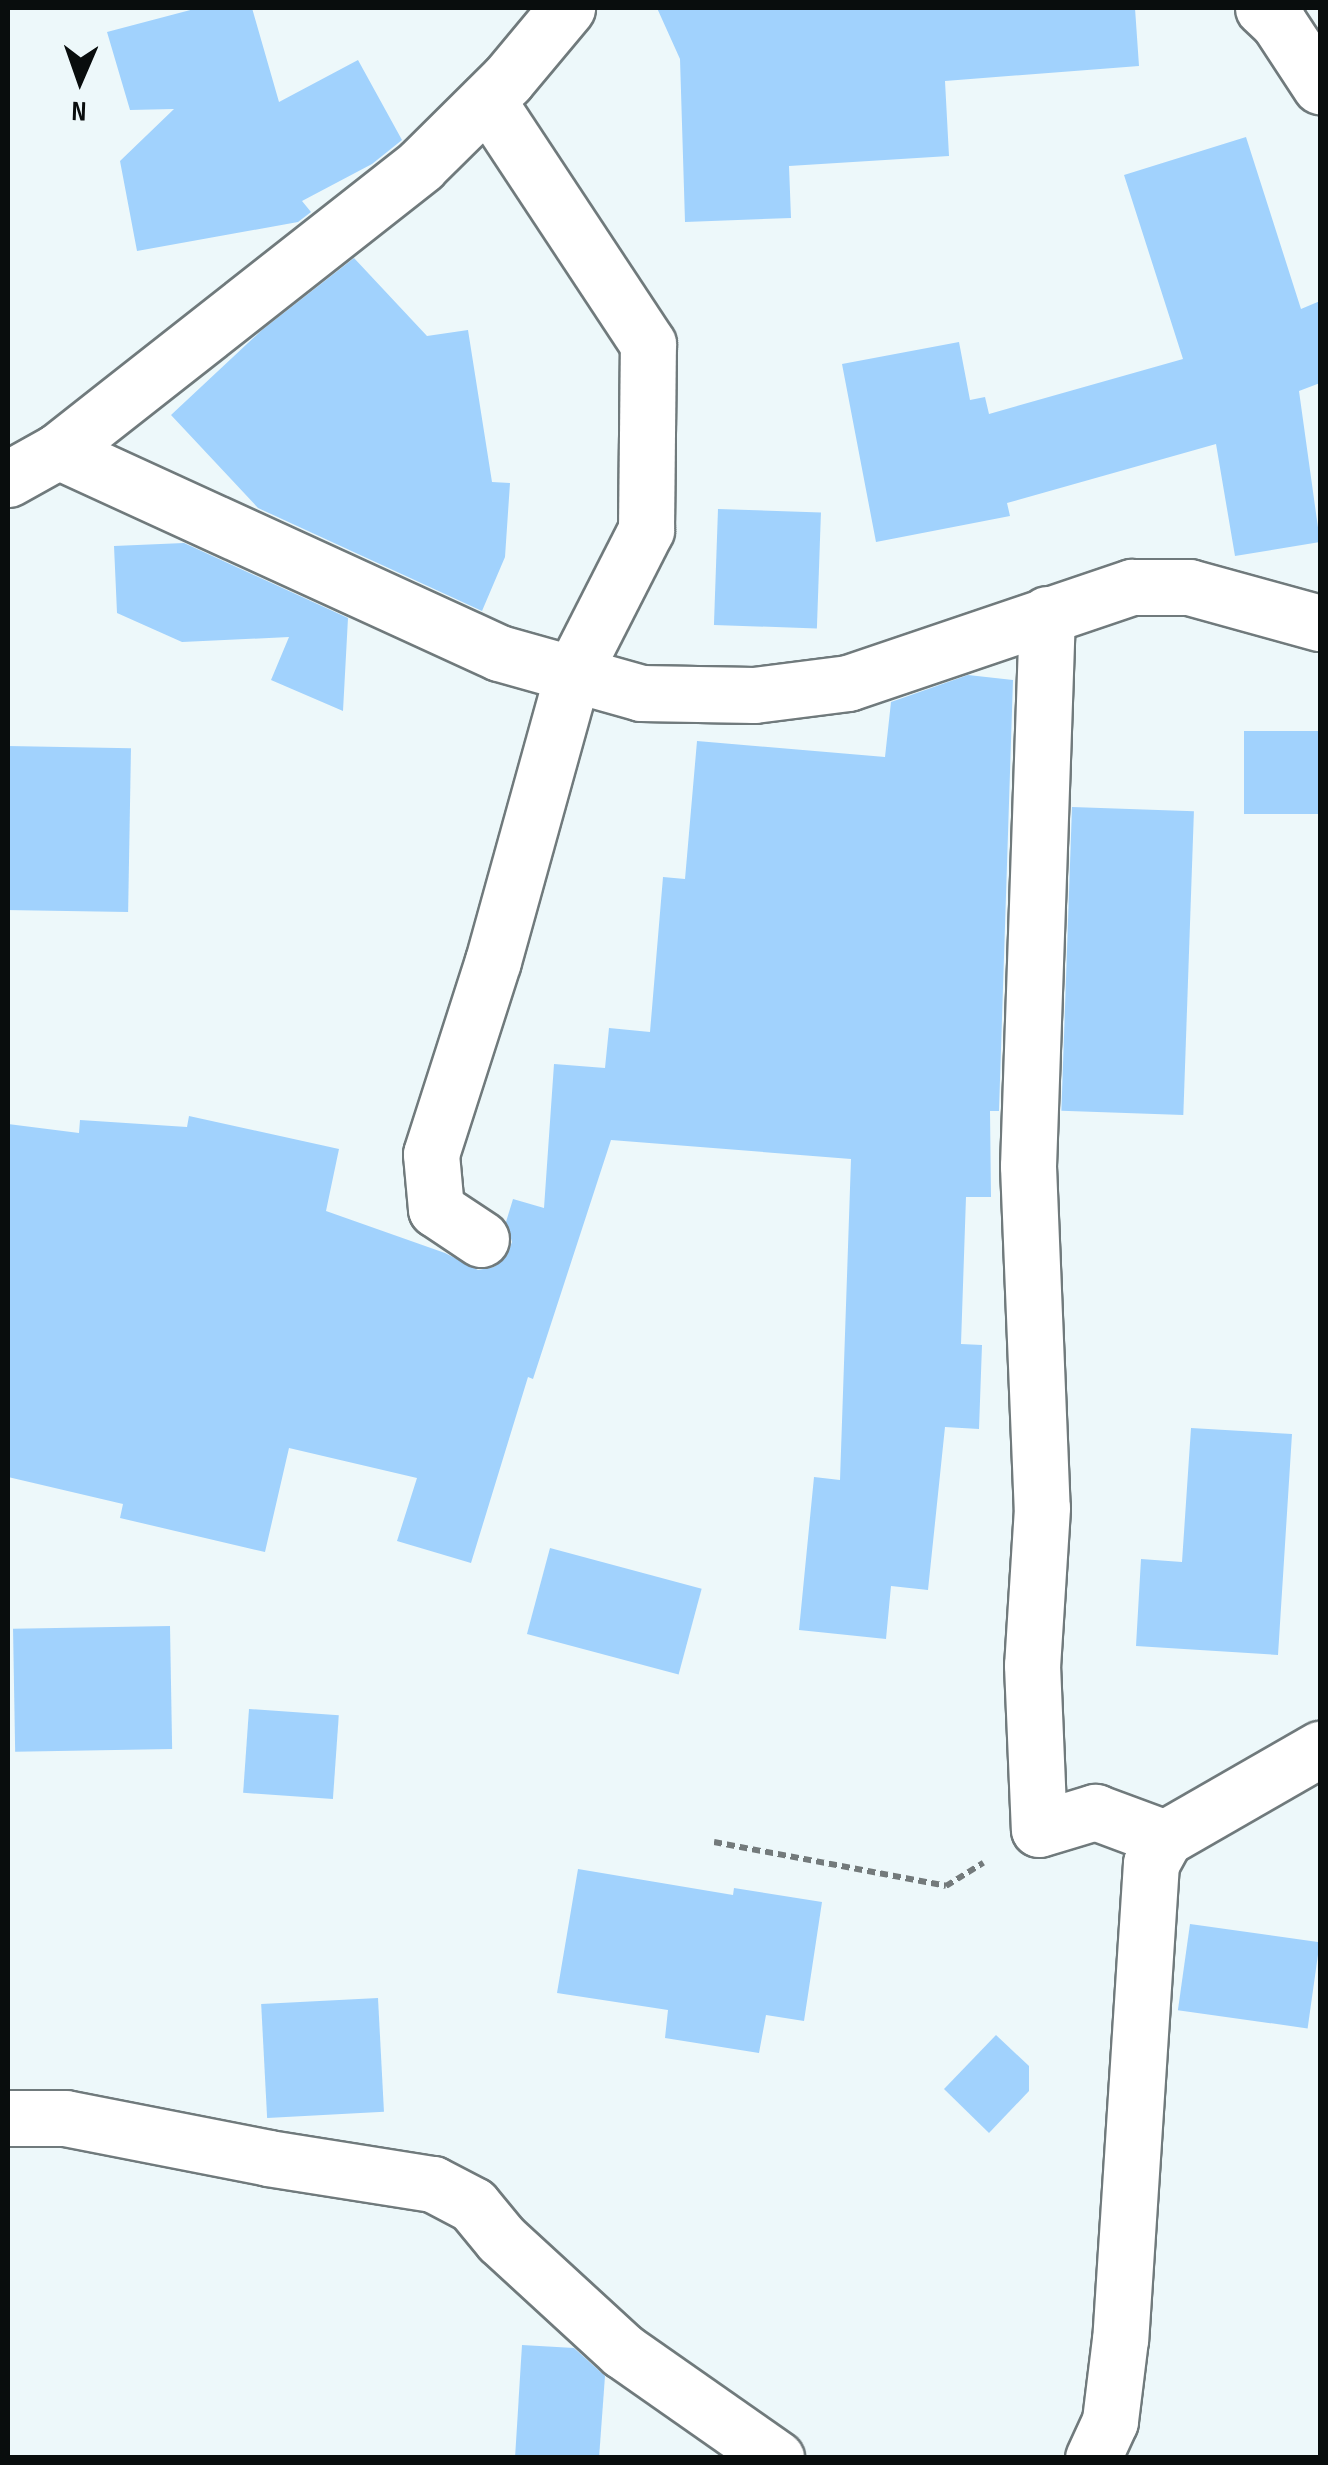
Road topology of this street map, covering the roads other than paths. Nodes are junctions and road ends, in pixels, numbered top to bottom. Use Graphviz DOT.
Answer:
graph roads {
  1 [pos="567,8"];
  2 [pos="1272,12"];
  3 [pos="1320,86"];
  4 [pos="488,100"];
  5 [pos="58,451"];
  6 [pos="8,479"];
  7 [pos="1047,614"];
  8 [pos="1320,624"];
  9 [pos="573,673"];
  10 [pos="481,1239"];
  11 [pos="1320,1749"];
  12 [pos="1165,1838"];
  13 [pos="8,2118"];
  14 [pos="776,2458"];
  15 [pos="1093,2458"];
  1 -- 4 [label="street"];
  2 -- 3 [label="street"];
  4 -- 5 [label="street"];
  4 -- 9 [label="street"];
  5 -- 6 [label="street"];
  5 -- 9 [label="street"];
  7 -- 8 [label="street"];
  7 -- 9 [label="street"];
  7 -- 12 [label="street"];
  9 -- 10 [label="street"];
  11 -- 12 [label="street"];
  12 -- 15 [label="street"];
  13 -- 14 [label="street"];
}
